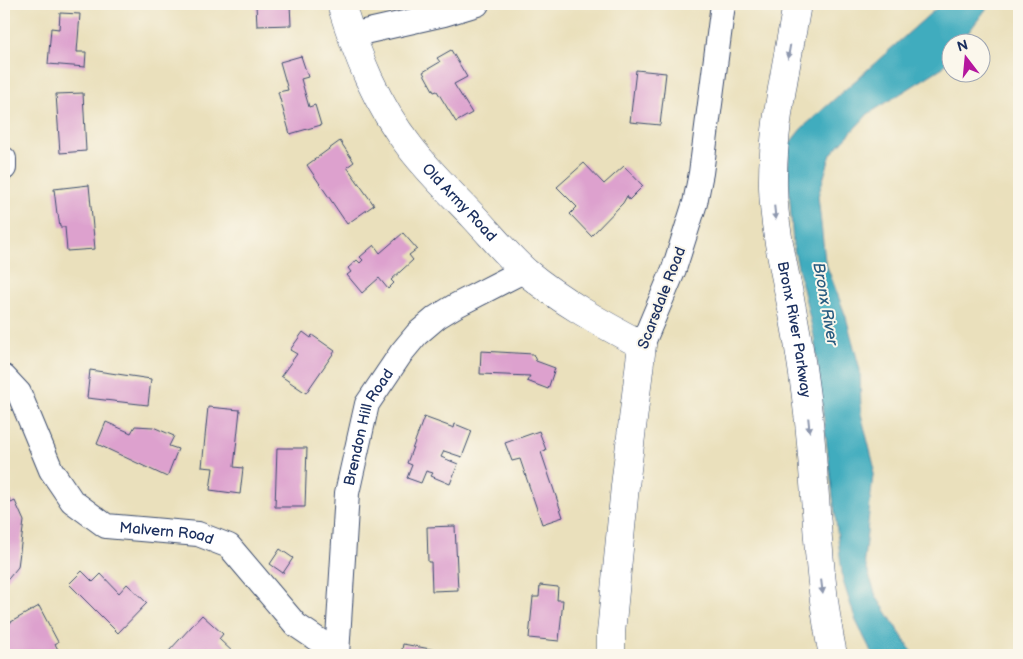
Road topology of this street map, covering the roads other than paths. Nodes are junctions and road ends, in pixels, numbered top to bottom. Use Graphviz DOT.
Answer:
graph roads {
  1 [pos="341,4"];
  2 [pos="477,4"];
  3 [pos="723,4"];
  4 [pos="797,4"];
  5 [pos="350,35"];
  6 [pos="4,159"];
  7 [pos="4,168"];
  8 [pos="525,270"];
  9 [pos="642,345"];
  10 [pos="4,377"];
  11 [pos="337,654"];
  12 [pos="611,655"];
  13 [pos="834,655"];
  1 -- 5 [label="main road, Old Army Road"];
  2 -- 5 [label="street"];
  3 -- 9 [label="street, Scarsdale Road"];
  4 -- 13 [label="main road, Bronx River Parkway, one-way"];
  5 -- 8 [label="main road, Old Army Road"];
  6 -- 7 [label="street"];
  8 -- 9 [label="main road, Old Army Road"];
  8 -- 11 [label="street, Brendon Hill Road"];
  9 -- 12 [label="main road, Scarsdale Road"];
  10 -- 11 [label="street, Malvern Road"];
}
